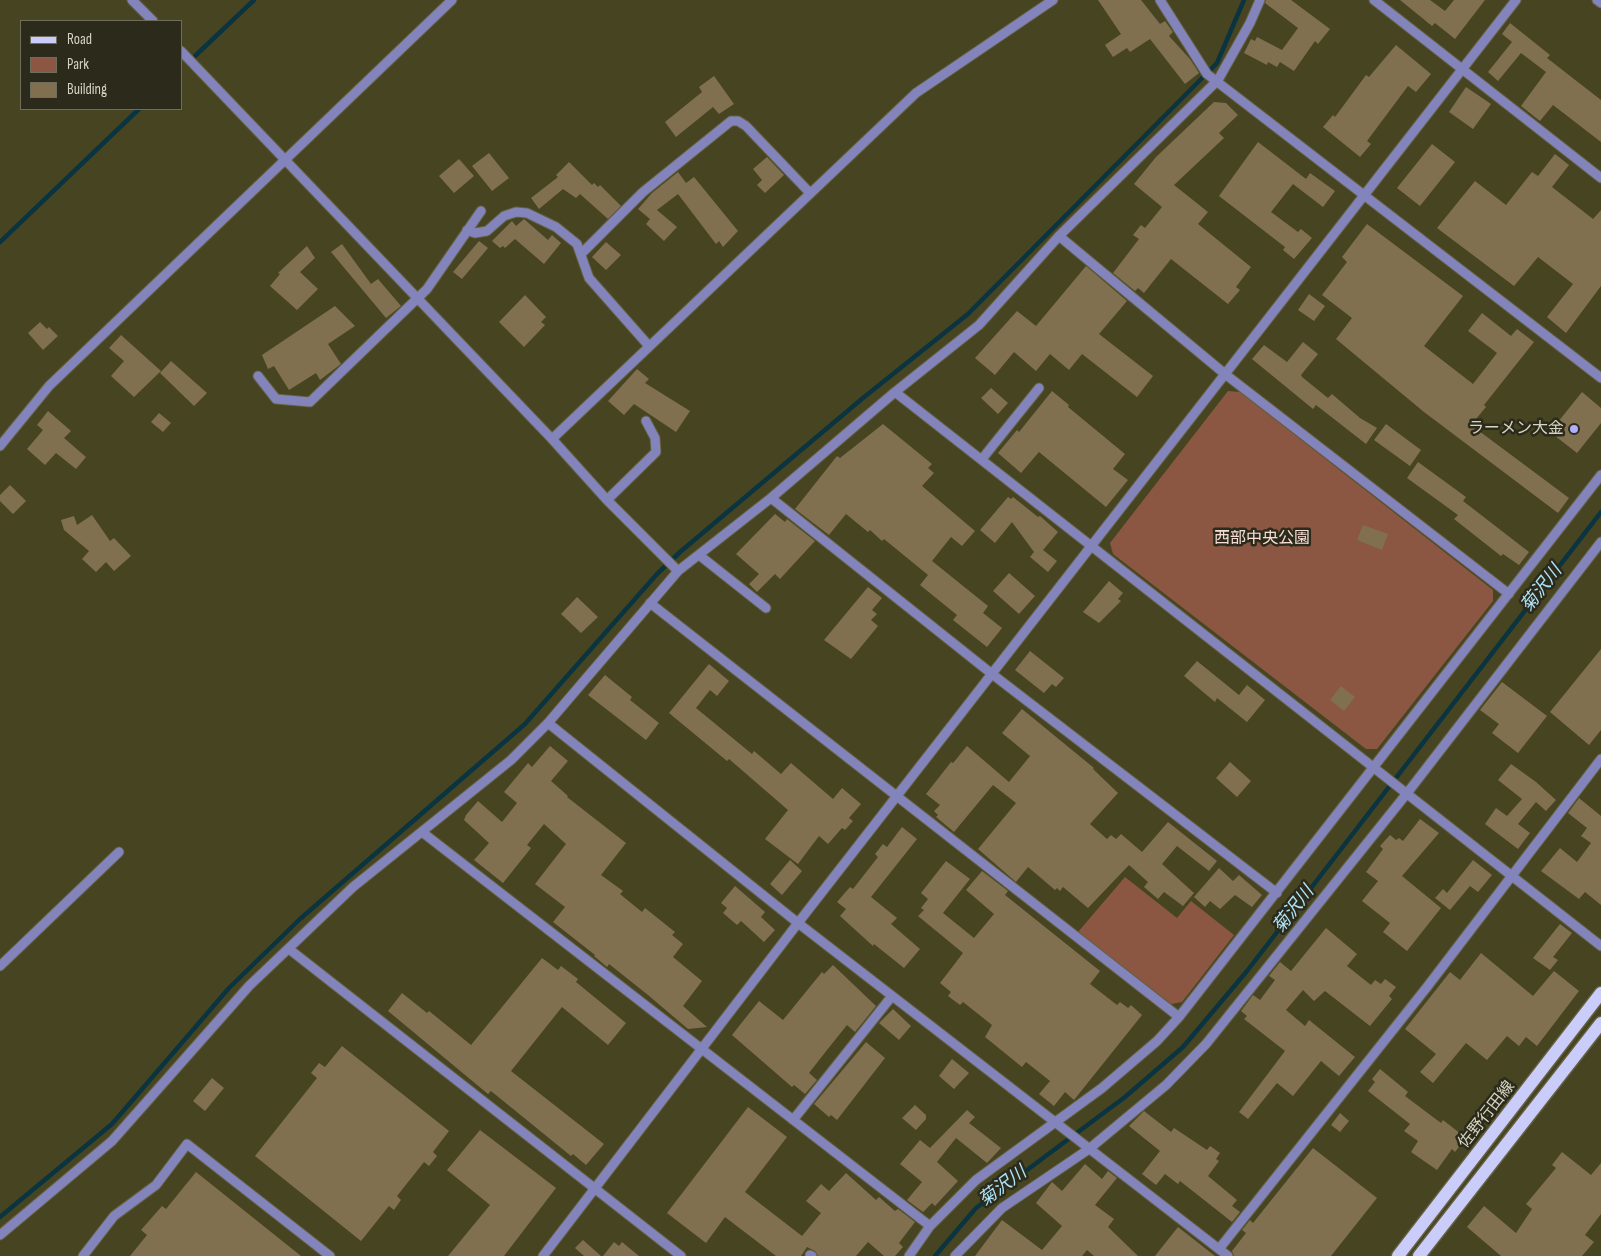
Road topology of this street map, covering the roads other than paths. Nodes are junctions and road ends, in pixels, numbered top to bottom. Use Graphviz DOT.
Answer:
graph roads {
  1 [pos="132,0"];
  2 [pos="452,0"];
  3 [pos="1053,0"];
  4 [pos="1160,0"];
  5 [pos="1260,0"];
  6 [pos="1374,0"];
  7 [pos="1515,0"];
  8 [pos="1597,0"];
  9 [pos="1601,3"];
  10 [pos="152,20"];
  11 [pos="182,52"];
  12 [pos="1462,68"];
  13 [pos="1218,80"];
  14 [pos="285,158"];
  15 [pos="1601,178"];
  16 [pos="810,193"];
  17 [pos="1364,196"];
  18 [pos="480,211"];
  19 [pos="467,230"];
  20 [pos="1059,236"];
  21 [pos="581,254"];
  22 [pos="417,297"];
  23 [pos="649,346"];
  24 [pos="1226,374"];
  25 [pos="258,376"];
  26 [pos="1601,378"];
  27 [pos="1039,388"];
  28 [pos="895,392"];
  29 [pos="646,421"];
  30 [pos="552,439"];
  31 [pos="0,446"];
  32 [pos="982,459"];
  33 [pos="1601,475"];
  34 [pos="771,498"];
  35 [pos="607,500"];
  36 [pos="1601,542"];
  37 [pos="1090,547"];
  38 [pos="699,555"];
  39 [pos="678,571"];
  40 [pos="1509,594"];
  41 [pos="650,603"];
  42 [pos="766,608"];
  43 [pos="992,674"];
  44 [pos="548,723"];
  45 [pos="1601,759"];
  46 [pos="1374,766"];
  47 [pos="1408,792"];
  48 [pos="895,797"];
  49 [pos="422,832"];
  50 [pos="119,852"];
  51 [pos="1511,875"];
  52 [pos="1277,893"];
  53 [pos="798,923"];
  54 [pos="1601,946"];
  55 [pos="289,949"];
  56 [pos="0,966"];
  57 [pos="1601,993"];
  58 [pos="892,996"];
  59 [pos="1179,1017"];
  60 [pos="1601,1023"];
  61 [pos="703,1048"];
  62 [pos="792,1120"];
  63 [pos="1055,1122"];
  64 [pos="1086,1146"];
  65 [pos="596,1190"];
  66 [pos="930,1226"];
  67 [pos="0,1235"];
  68 [pos="1219,1249"];
  69 [pos="83,1256"];
  70 [pos="330,1256"];
  71 [pos="543,1256"];
  72 [pos="681,1256"];
  73 [pos="909,1256"];
  74 [pos="955,1256"];
  75 [pos="1228,1256"];
  76 [pos="1398,1256"];
  77 [pos="1419,1256"];
  1 -- 10 [label="street"];
  2 -- 14 [label="street"];
  3 -- 16 [label="street"];
  4 -- 13 [label="street"];
  5 -- 13 [label="street"];
  6 -- 12 [label="street"];
  7 -- 12 [label="street"];
  8 -- 9 [label="street"];
  11 -- 14 [label="street"];
  12 -- 15 [label="street"];
  12 -- 17 [label="street"];
  13 -- 17 [label="street"];
  13 -- 20 [label="street"];
  14 -- 22 [label="street"];
  14 -- 31 [label="street"];
  16 -- 21 [label="street"];
  16 -- 23 [label="street"];
  17 -- 24 [label="street"];
  17 -- 26 [label="street"];
  18 -- 19 [label="street"];
  19 -- 21 [label="street"];
  19 -- 22 [label="street"];
  20 -- 24 [label="street"];
  20 -- 28 [label="street"];
  21 -- 23 [label="street"];
  22 -- 25 [label="street"];
  22 -- 30 [label="street"];
  23 -- 30 [label="street"];
  24 -- 37 [label="street"];
  24 -- 40 [label="street"];
  27 -- 32 [label="street"];
  28 -- 32 [label="street"];
  28 -- 34 [label="street"];
  29 -- 35 [label="street"];
  30 -- 35 [label="street"];
  32 -- 37 [label="street"];
  33 -- 40 [label="street"];
  34 -- 38 [label="street"];
  34 -- 43 [label="street"];
  35 -- 39 [label="street"];
  36 -- 47 [label="street"];
  37 -- 43 [label="street"];
  37 -- 46 [label="street"];
  38 -- 39 [label="street"];
  38 -- 42 [label="street"];
  39 -- 41 [label="street"];
  40 -- 46 [label="street"];
  41 -- 44 [label="street"];
  41 -- 48 [label="street"];
  43 -- 48 [label="street"];
  43 -- 52 [label="street"];
  44 -- 49 [label="street"];
  44 -- 53 [label="street"];
  45 -- 51 [label="street"];
  46 -- 47 [label="street"];
  46 -- 52 [label="street"];
  47 -- 51 [label="street"];
  47 -- 64 [label="street"];
  48 -- 53 [label="street"];
  48 -- 59 [label="street"];
  49 -- 55 [label="street"];
  49 -- 61 [label="street"];
  50 -- 56 [label="street"];
  51 -- 54 [label="street"];
  51 -- 68 [label="street"];
  52 -- 59 [label="street"];
  53 -- 58 [label="street"];
  53 -- 61 [label="street"];
  55 -- 65 [label="street"];
  55 -- 67 [label="street"];
  57 -- 76 [label="main road, 佐野行田線"];
  58 -- 62 [label="street"];
  58 -- 63 [label="street"];
  59 -- 63 [label="street"];
  60 -- 77 [label="main road, 佐野行田線"];
  61 -- 62 [label="street"];
  61 -- 65 [label="street"];
  62 -- 66 [label="street"];
  63 -- 64 [label="street"];
  63 -- 66 [label="street"];
  64 -- 68 [label="street"];
  64 -- 74 [label="street"];
  65 -- 71 [label="street"];
  65 -- 72 [label="street"];
  66 -- 73 [label="street"];
  68 -- 75 [label="street"];
  69 -- 70 [label="street"];
}
